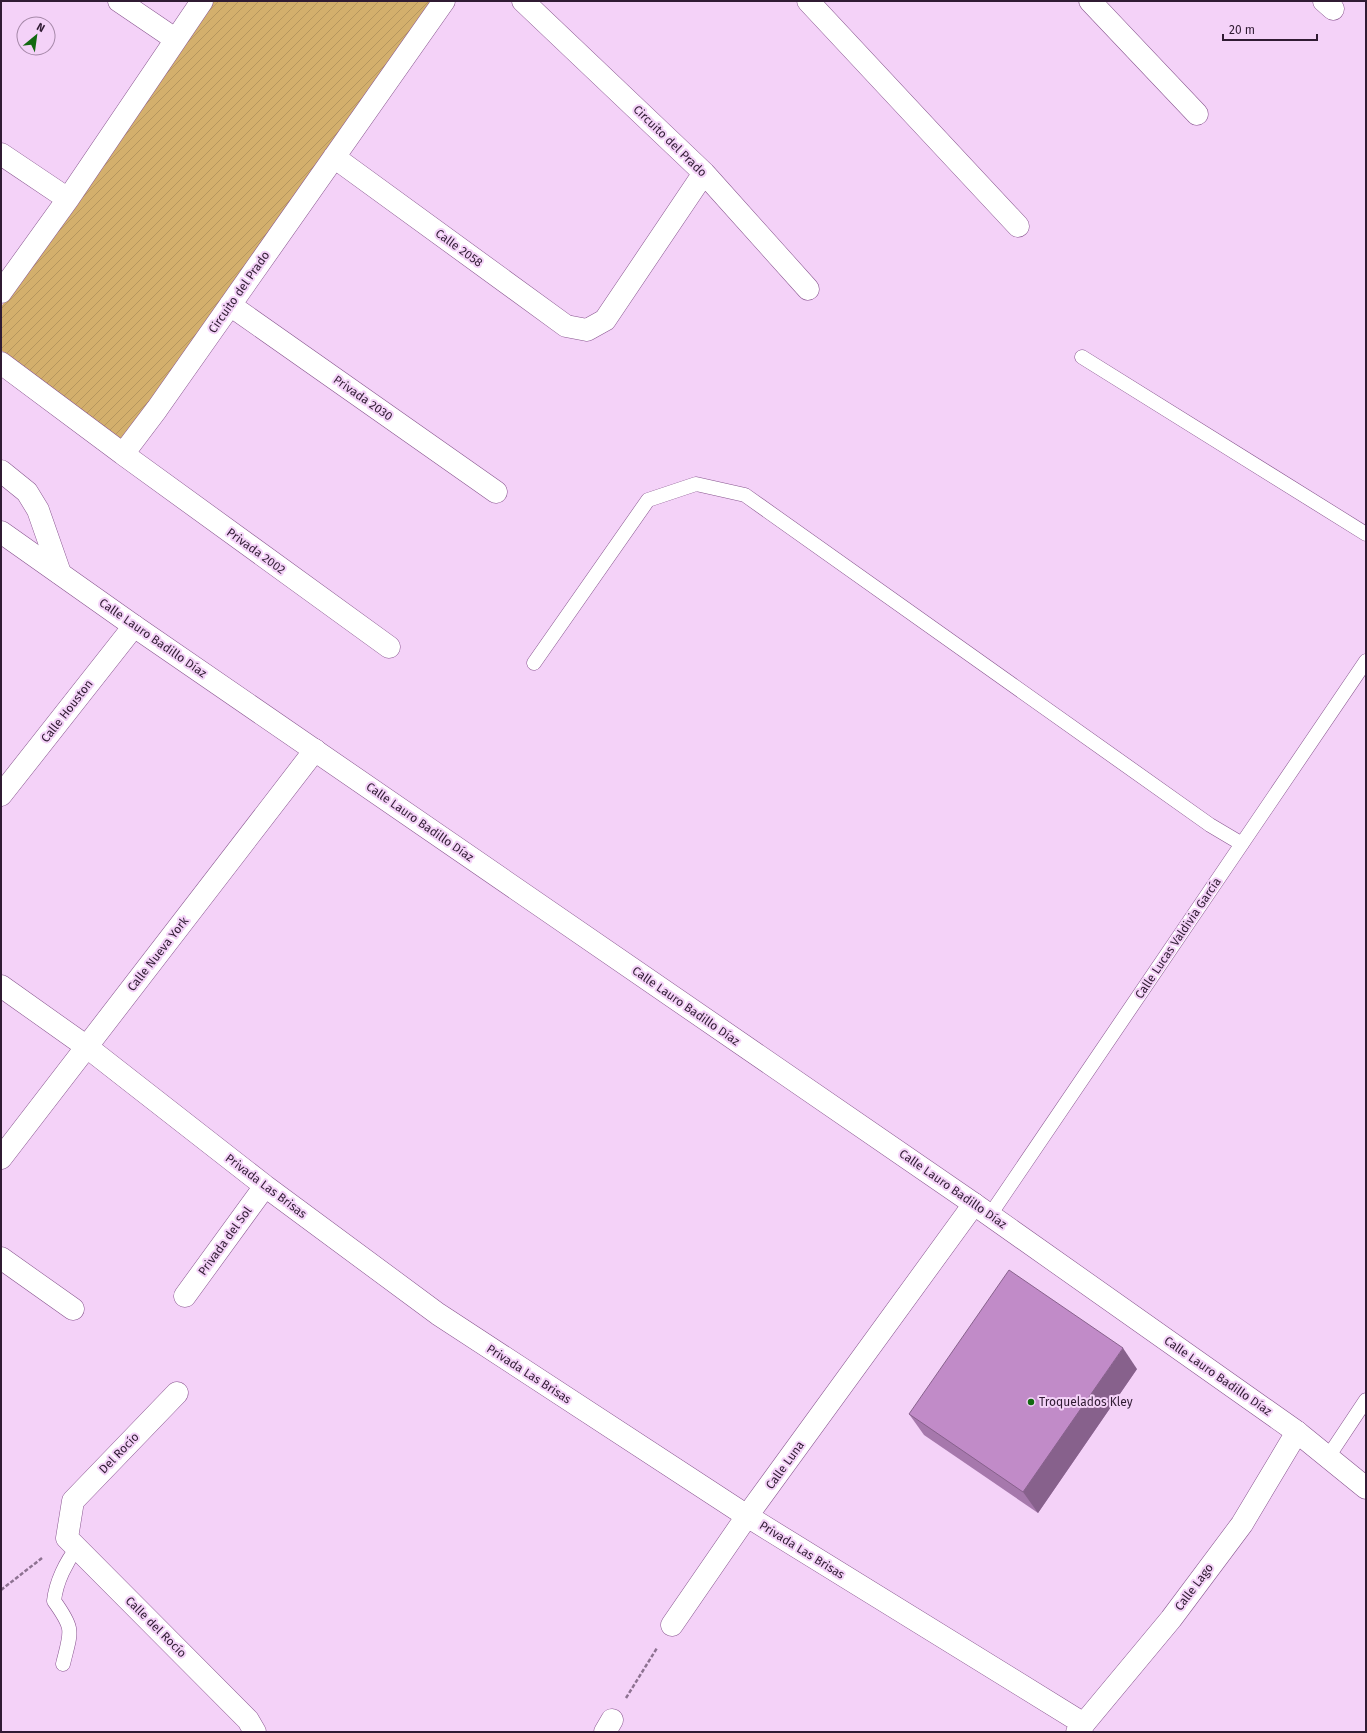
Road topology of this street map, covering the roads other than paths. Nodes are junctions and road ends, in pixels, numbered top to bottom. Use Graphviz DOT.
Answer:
graph roads {
  1 [pos="119,1"];
  2 [pos="202,1"];
  3 [pos="444,1"];
  4 [pos="523,1"];
  5 [pos="808,1"];
  6 [pos="1090,1"];
  7 [pos="175,39"];
  8 [pos="1197,114"];
  9 [pos="1,154"];
  10 [pos="334,156"];
  11 [pos="704,173"];
  12 [pos="68,199"];
  13 [pos="1018,226"];
  14 [pos="808,289"];
  15 [pos="1,292"];
  16 [pos="230,305"];
  17 [pos="1082,357"];
  18 [pos="4,372"];
  19 [pos="123,454"];
  20 [pos="1,471"];
  21 [pos="496,492"];
  22 [pos="1,532"];
  23 [pos="1366,534"];
  24 [pos="60,572"];
  25 [pos="134,626"];
  26 [pos="388,647"];
  27 [pos="1366,661"];
  28 [pos="534,663"];
  29 [pos="316,750"];
  30 [pos="1,795"];
  31 [pos="1242,844"];
  32 [pos="1,986"];
  33 [pos="87,1047"];
  34 [pos="1,1158"];
  35 [pos="265,1186"];
  36 [pos="982,1209"];
  37 [pos="1,1258"];
  38 [pos="185,1296"];
  39 [pos="73,1309"];
  40 [pos="177,1393"];
  41 [pos="1366,1400"];
  42 [pos="1296,1432"];
  43 [pos="1328,1457"];
  44 [pos="1366,1488"];
  45 [pos="747,1516"];
  46 [pos="71,1534"];
  47 [pos="672,1625"];
  48 [pos="63,1664"];
  49 [pos="1080,1728"];
  50 [pos="255,1732"];
  1 -- 7 [label="street"];
  2 -- 7 [label="street"];
  3 -- 10 [label="street, Circuito del Prado"];
  4 -- 11 [label="street, Circuito del Prado"];
  5 -- 13 [label="street"];
  6 -- 8 [label="street"];
  7 -- 12 [label="street"];
  9 -- 12 [label="street"];
  10 -- 11 [label="street, Calle 2058"];
  10 -- 16 [label="street, Circuito del Prado"];
  11 -- 14 [label="street, Circuito del Prado"];
  12 -- 15 [label="street"];
  16 -- 19 [label="street, Circuito del Prado"];
  16 -- 21 [label="street, Privada 2030"];
  17 -- 23 [label="lane"];
  18 -- 19 [label="street"];
  19 -- 26 [label="street, Privada 2002"];
  20 -- 24 [label="street"];
  22 -- 24 [label="street, Calle Lauro Badillo Díaz"];
  24 -- 25 [label="street, Calle Lauro Badillo Díaz"];
  25 -- 29 [label="street, Calle Lauro Badillo Díaz"];
  25 -- 30 [label="street, Calle Houston"];
  27 -- 31 [label="lane, Calle Lucas Valdivia García"];
  28 -- 31 [label="lane"];
  29 -- 33 [label="street, Calle Nueva York"];
  29 -- 36 [label="street, Calle Lauro Badillo Díaz"];
  31 -- 36 [label="lane, Calle Lucas Valdivia García"];
  32 -- 33 [label="street, Privada Las Brisas"];
  33 -- 34 [label="street, Calle Nueva York"];
  33 -- 35 [label="street, Privada Las Brisas"];
  35 -- 38 [label="street, Privada del Sol"];
  35 -- 45 [label="street, Privada Las Brisas"];
  36 -- 42 [label="street, Calle Lauro Badillo Díaz"];
  36 -- 45 [label="street, Calle Luna"];
  37 -- 39 [label="street"];
  40 -- 46 [label="street, Del Rocío"];
  41 -- 43 [label="lane"];
  42 -- 43 [label="street, Calle Lauro Badillo Díaz"];
  42 -- 49 [label="street, Calle Lago"];
  43 -- 44 [label="street, Calle Lauro Badillo Díaz"];
  45 -- 47 [label="street, Calle Luna"];
  45 -- 49 [label="street, Privada Las Brisas"];
  46 -- 48 [label="lane"];
  46 -- 50 [label="street, Calle del Rocío"];
}
